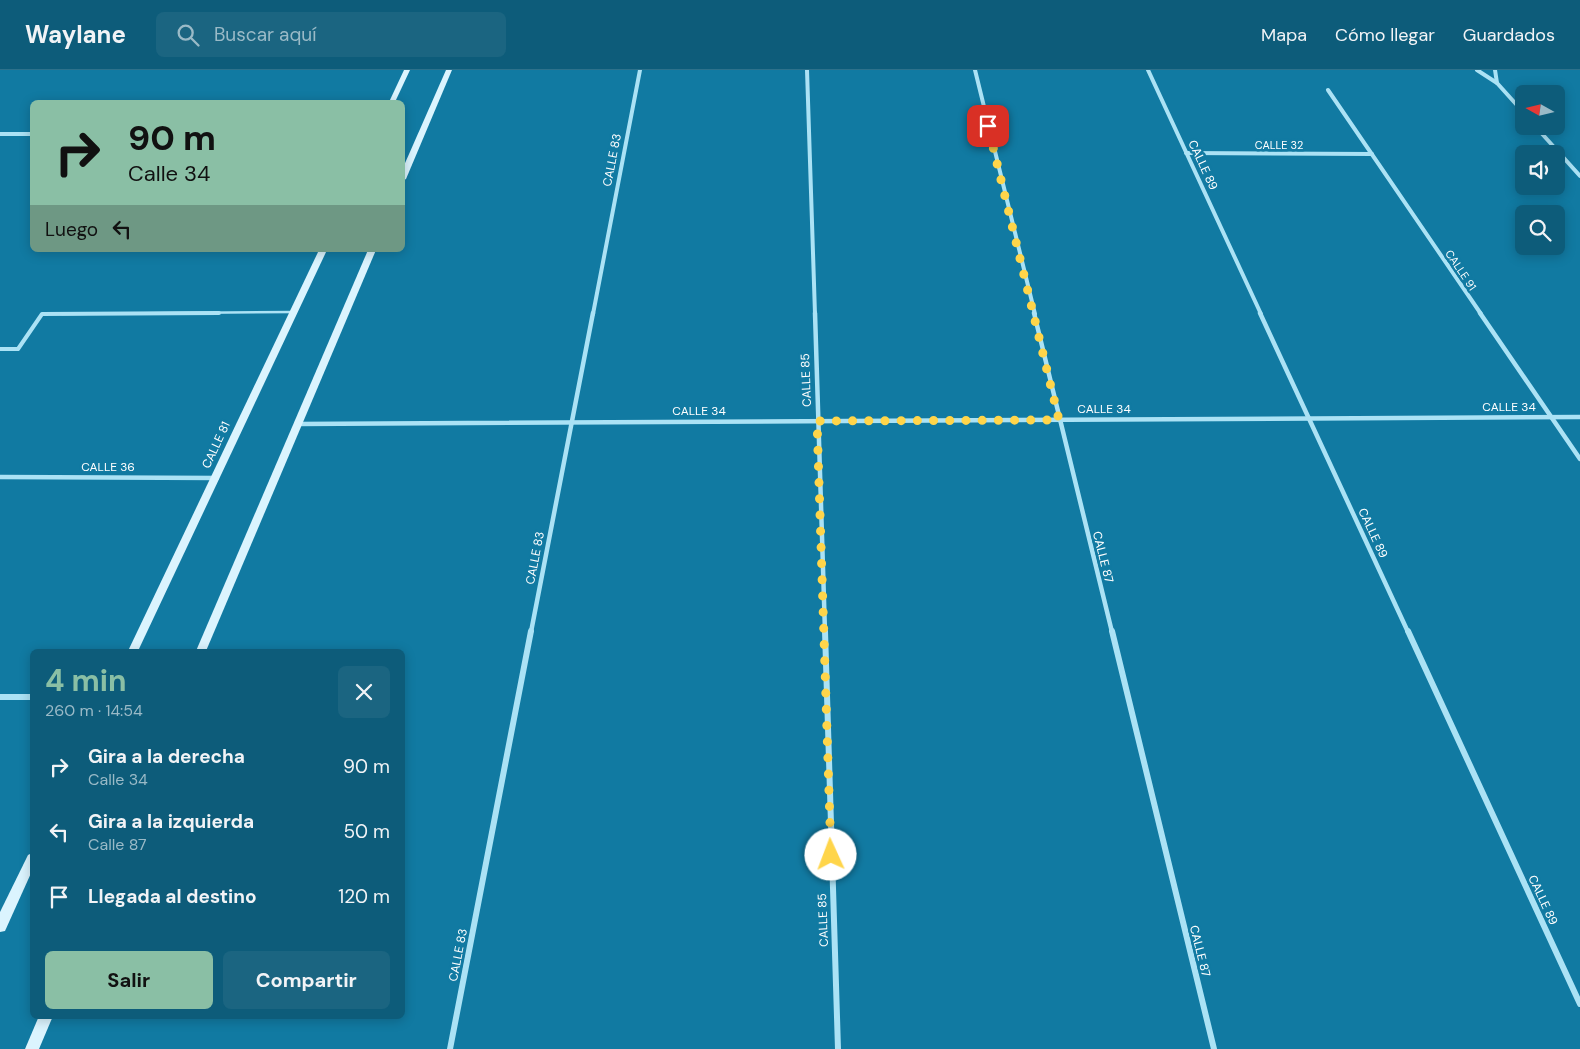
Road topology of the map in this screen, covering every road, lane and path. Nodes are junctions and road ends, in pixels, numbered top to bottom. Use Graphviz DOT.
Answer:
graph roads {
  1 [pos="407,70"];
  2 [pos="449,70"];
  3 [pos="640,70"];
  4 [pos="806,70"];
  5 [pos="975,70"];
  6 [pos="1148,70"];
  7 [pos="1477,70"];
  8 [pos="1495,70"];
  9 [pos="1497,84"];
  10 [pos="1328,90"];
  11 [pos="393,100"];
  12 [pos="1515,103"];
  13 [pos="0,134"];
  14 [pos="30,134"];
  15 [pos="1544,135"];
  16 [pos="1186,153"];
  17 [pos="1372,154"];
  18 [pos="405,171"];
  19 [pos="1580,176"];
  20 [pos="323,252"];
  21 [pos="371,252"];
  22 [pos="294,312"];
  23 [pos="0,349"];
  24 [pos="1580,416"];
  25 [pos="1551,417"];
  26 [pos="1309,418"];
  27 [pos="1059,420"];
  28 [pos="817,421"];
  29 [pos="572,422"];
  30 [pos="298,424"];
  31 [pos="1580,459"];
  32 [pos="0,477"];
  33 [pos="217,478"];
  34 [pos="134,649"];
  35 [pos="202,649"];
  36 [pos="0,697"];
  37 [pos="30,697"];
  38 [pos="30,863"];
  39 [pos="0,926"];
  40 [pos="1580,1004"];
  41 [pos="45,1019"];
  42 [pos="32,1049"];
  43 [pos="450,1049"];
  44 [pos="838,1049"];
  45 [pos="1214,1049"];
  1 -- 11 [label="main road"];
  2 -- 18 [label="main road"];
  3 -- 29 [label="street, CALLE 83"];
  4 -- 28 [label="street, CALLE 85"];
  5 -- 27 [label="street, CALLE 87"];
  6 -- 16 [label="street, CALLE 89"];
  7 -- 9 [label="street"];
  8 -- 9 [label="street"];
  9 -- 12 [label="street"];
  10 -- 17 [label="street, CALLE 91"];
  13 -- 14 [label="street"];
  15 -- 19 [label="street"];
  16 -- 17 [label="street, CALLE 32"];
  16 -- 26 [label="street, CALLE 89"];
  17 -- 25 [label="street, CALLE 91"];
  20 -- 22 [label="main road, CALLE 81"];
  21 -- 30 [label="main road"];
  22 -- 23 [label="lane"];
  22 -- 33 [label="main road, CALLE 81"];
  24 -- 25 [label="street, CALLE 34"];
  25 -- 26 [label="street, CALLE 34"];
  25 -- 31 [label="street, CALLE 91"];
  26 -- 27 [label="street, CALLE 34"];
  26 -- 40 [label="street, CALLE 89"];
  27 -- 28 [label="street, CALLE 34"];
  27 -- 45 [label="street, CALLE 87"];
  28 -- 29 [label="street, CALLE 34"];
  28 -- 44 [label="street, CALLE 85"];
  29 -- 30 [label="street, CALLE 34"];
  29 -- 43 [label="street, CALLE 83"];
  30 -- 35 [label="main road"];
  32 -- 33 [label="street, CALLE 36"];
  33 -- 34 [label="main road, CALLE 81"];
  36 -- 37 [label="street"];
  38 -- 39 [label="main road"];
  41 -- 42 [label="main road"];
}
